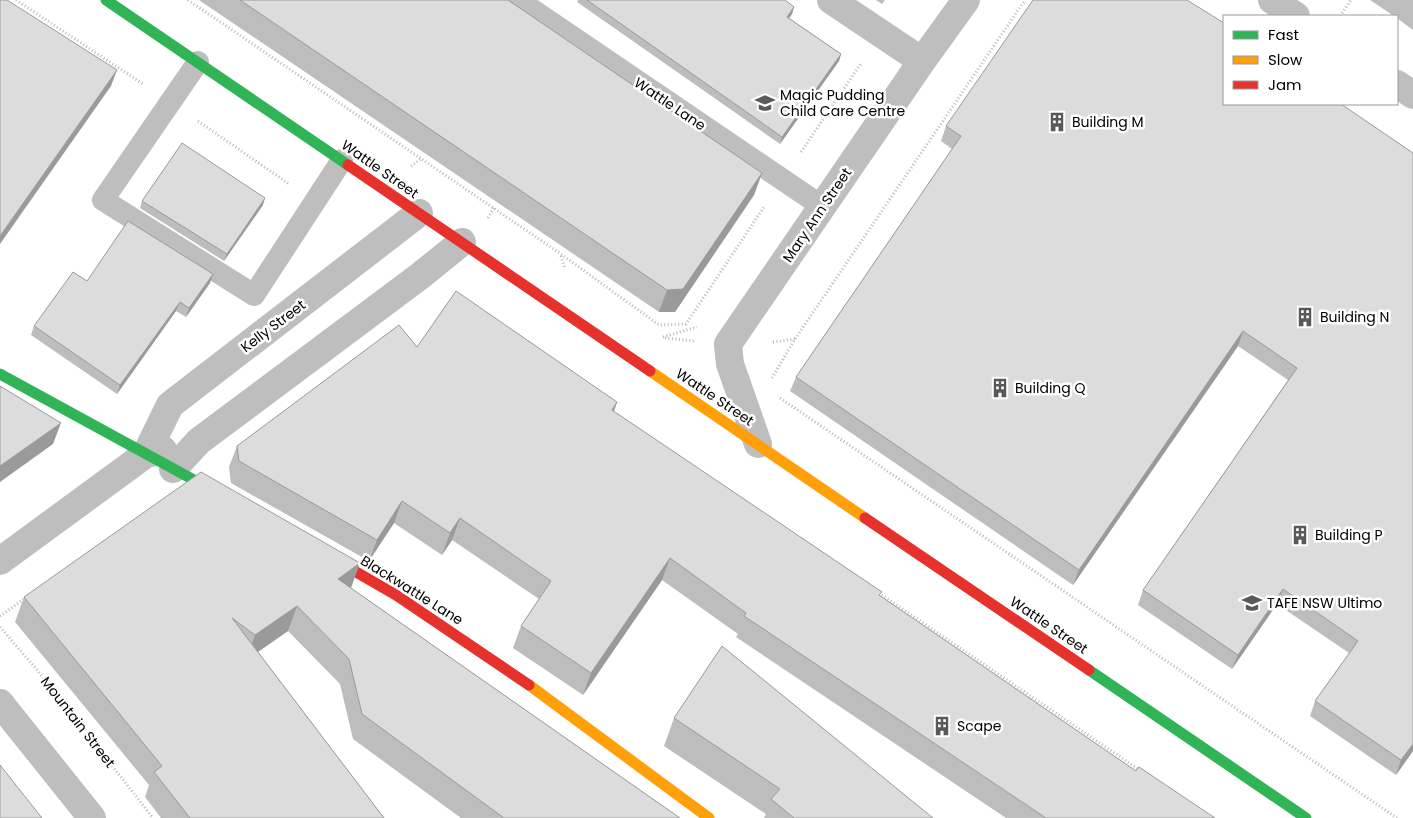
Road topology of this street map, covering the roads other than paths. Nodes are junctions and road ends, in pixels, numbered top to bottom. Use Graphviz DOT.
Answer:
graph roads {
  1 [pos="106,0"];
  2 [pos="518,0"];
  3 [pos="830,0"];
  4 [pos="966,0"];
  5 [pos="1272,0"];
  6 [pos="1294,15"];
  7 [pos="922,61"];
  8 [pos="198,62"];
  9 [pos="1398,85"];
  10 [pos="1413,95"];
  11 [pos="342,160"];
  12 [pos="822,207"];
  13 [pos="419,214"];
  14 [pos="462,242"];
  15 [pos="0,374"];
  16 [pos="199,441"];
  17 [pos="758,444"];
  18 [pos="146,454"];
  19 [pos="173,469"];
  20 [pos="238,505"];
  21 [pos="315,548"];
  22 [pos="0,561"];
  23 [pos="0,703"];
  24 [pos="92,818"];
  25 [pos="709,818"];
  26 [pos="1306,818"];
  1 -- 8 [label="main road, Wattle Street"];
  2 -- 12 [label="lane, Wattle Lane"];
  3 -- 7 [label="street"];
  4 -- 7 [label="street, Mary Ann Street"];
  5 -- 6 [label="street"];
  7 -- 12 [label="street, Mary Ann Street"];
  8 -- 11 [label="main road, Wattle Street"];
  8 -- 11 [label="lane"];
  9 -- 10 [label="street"];
  11 -- 13 [label="main road, Wattle Street"];
  12 -- 17 [label="street, Mary Ann Street"];
  13 -- 14 [label="main road, Wattle Street"];
  13 -- 18 [label="street, Kelly Street"];
  14 -- 16 [label="street, Kelly Street"];
  14 -- 17 [label="main road, Wattle Street"];
  15 -- 18 [label="main road"];
  16 -- 18 [label="street, Kelly Street"];
  16 -- 19 [label="street, Kelly Street"];
  17 -- 26 [label="main road, Wattle Street"];
  18 -- 19 [label="main road"];
  18 -- 22 [label="street, Kelly Street"];
  19 -- 20 [label="main road"];
  21 -- 25 [label="main road, Blackwattle Lane"];
  23 -- 24 [label="street"];
}
